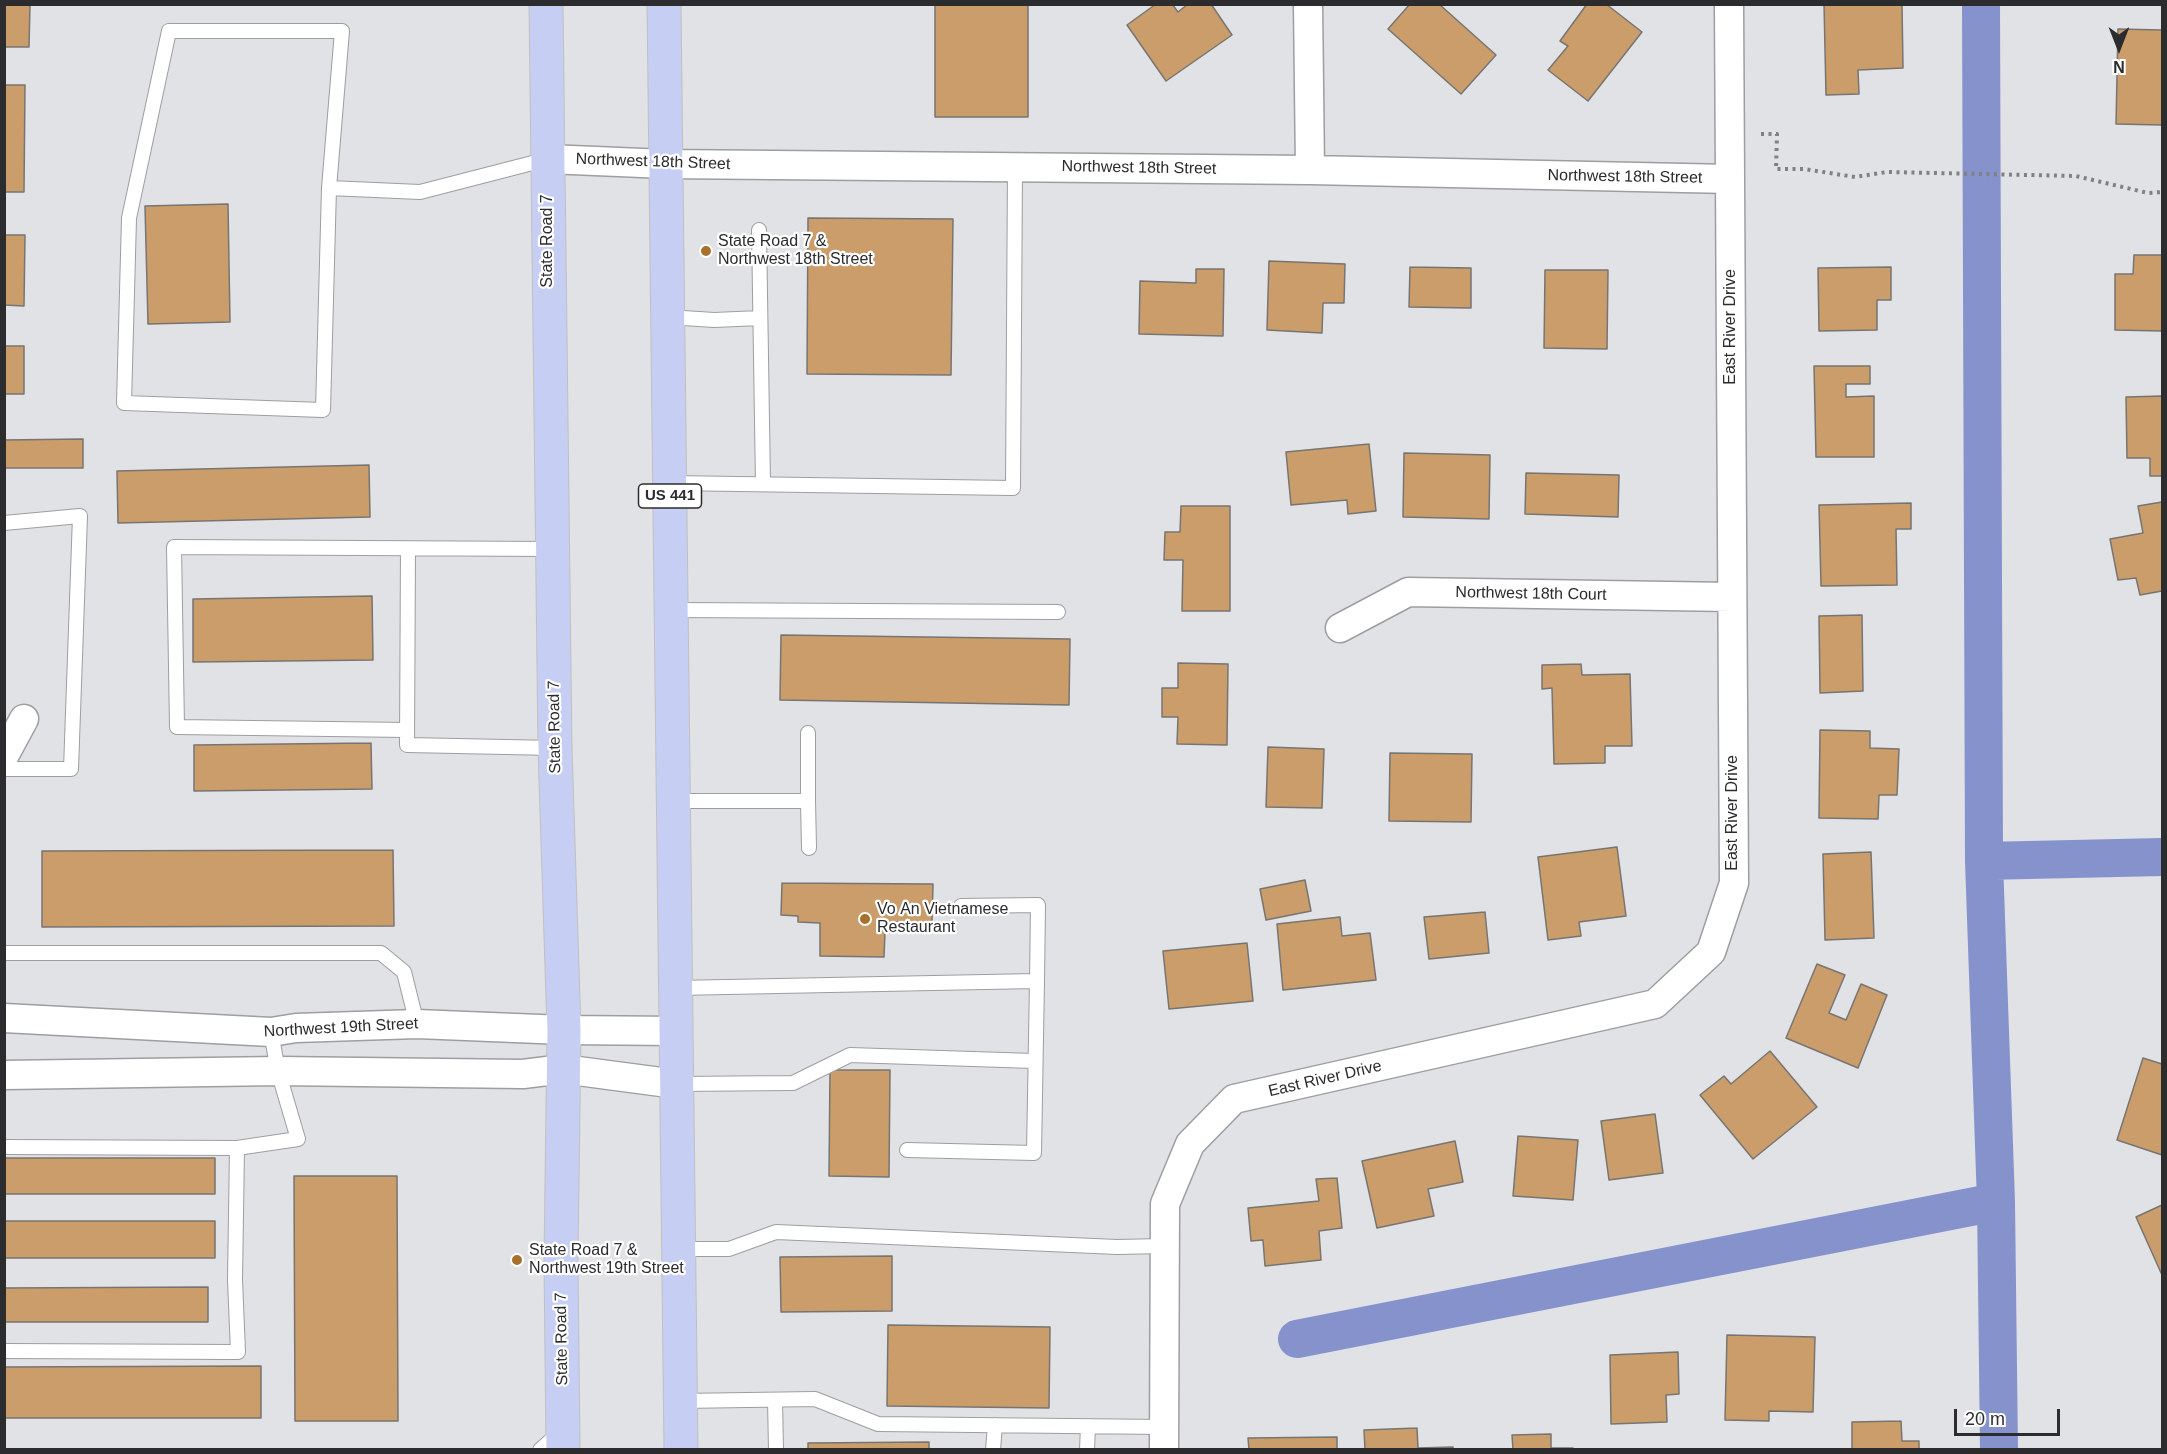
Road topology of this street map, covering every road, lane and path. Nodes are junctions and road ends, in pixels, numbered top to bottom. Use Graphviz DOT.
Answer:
graph roads {
  1 [pos="546,4"];
  2 [pos="664,4"];
  3 [pos="1308,4"];
  4 [pos="1729,4"];
  5 [pos="1730,136"];
  6 [pos="548,159"];
  7 [pos="666,164"];
  8 [pos="1015,167"];
  9 [pos="1310,170"];
  10 [pos="1730,179"];
  11 [pos="329,188"];
  12 [pos="2163,192"];
  13 [pos="759,230"];
  14 [pos="668,317"];
  15 [pos="760,318"];
  16 [pos="670,483"];
  17 [pos="763,484"];
  18 [pos="4,523"];
  19 [pos="408,549"];
  20 [pos="552,549"];
  21 [pos="1731,597"];
  22 [pos="671,610"];
  23 [pos="1058,612"];
  24 [pos="1340,628"];
  25 [pos="24,719"];
  26 [pos="407,730"];
  27 [pos="808,733"];
  28 [pos="555,748"];
  29 [pos="4,756"];
  30 [pos="4,769"];
  31 [pos="673,801"];
  32 [pos="808,801"];
  33 [pos="809,848"];
  34 [pos="961,906"];
  35 [pos="4,953"];
  36 [pos="1037,981"];
  37 [pos="675,988"];
  38 [pos="4,1018"];
  39 [pos="417,1024"];
  40 [pos="564,1029"];
  41 [pos="677,1031"];
  42 [pos="271,1032"];
  43 [pos="1034,1061"];
  44 [pos="563,1069"];
  45 [pos="278,1071"];
  46 [pos="4,1075"];
  47 [pos="676,1084"];
  48 [pos="4,1147"];
  49 [pos="237,1148"];
  50 [pos="907,1150"];
  51 [pos="1164,1246"];
  52 [pos="678,1249"];
  53 [pos="4,1351"];
  54 [pos="775,1400"];
  55 [pos="680,1401"];
  56 [pos="994,1425"];
  57 [pos="1088,1426"];
  58 [pos="1164,1438"];
  59 [pos="555,1443"];
  60 [pos="681,1449"];
  61 [pos="776,1449"];
  62 [pos="993,1449"];
  63 [pos="1088,1449"];
  1 -- 6 [label="main road, State Road 7"];
  2 -- 7 [label="main road, US 441"];
  3 -- 9 [label="street"];
  4 -- 5 [label="street, East River Drive"];
  5 -- 10 [label="street, East River Drive"];
  5 -- 12 [label="path"];
  6 -- 7 [label="street, Northwest 18th Street"];
  6 -- 11 [label="lane"];
  6 -- 20 [label="main road, State Road 7"];
  7 -- 8 [label="street, Northwest 18th Street"];
  7 -- 14 [label="main road, US 441"];
  8 -- 9 [label="street, Northwest 18th Street"];
  8 -- 17 [label="lane"];
  9 -- 10 [label="street, Northwest 18th Street"];
  10 -- 21 [label="street, East River Drive"];
  11 -- 11 [label="lane"];
  13 -- 15 [label="lane"];
  14 -- 15 [label="lane"];
  14 -- 16 [label="main road, US 441"];
  15 -- 17 [label="lane"];
  16 -- 17 [label="lane"];
  16 -- 22 [label="main road, US 441"];
  18 -- 30 [label="lane"];
  19 -- 20 [label="lane"];
  19 -- 26 [label="lane"];
  19 -- 26 [label="lane"];
  20 -- 28 [label="main road, State Road 7"];
  21 -- 24 [label="street, Northwest 18th Court"];
  21 -- 51 [label="street, East River Drive"];
  22 -- 23 [label="lane"];
  22 -- 31 [label="main road, US 441"];
  25 -- 29 [label="street"];
  26 -- 28 [label="lane"];
  27 -- 32 [label="lane"];
  28 -- 40 [label="main road, State Road 7"];
  31 -- 32 [label="lane"];
  31 -- 37 [label="main road, US 441"];
  32 -- 33 [label="lane"];
  34 -- 36 [label="lane"];
  35 -- 39 [label="lane"];
  36 -- 37 [label="lane"];
  36 -- 43 [label="lane"];
  37 -- 41 [label="main road, US 441"];
  38 -- 42 [label="street, Northwest 19th Street"];
  39 -- 40 [label="street, Northwest 19th Street"];
  39 -- 42 [label="street, Northwest 19th Street"];
  40 -- 41 [label="street, Northwest 19th Street"];
  40 -- 44 [label="main road, State Road 7"];
  41 -- 47 [label="main road, US 441"];
  42 -- 45 [label="lane"];
  43 -- 47 [label="lane"];
  43 -- 50 [label="lane"];
  44 -- 45 [label="street"];
  44 -- 47 [label="street"];
  44 -- 59 [label="main road, State Road 7"];
  45 -- 46 [label="street"];
  45 -- 49 [label="lane"];
  47 -- 52 [label="main road, US 441"];
  48 -- 49 [label="lane"];
  49 -- 53 [label="lane"];
  51 -- 52 [label="lane"];
  51 -- 58 [label="street, East River Drive"];
  52 -- 55 [label="main road, US 441"];
  54 -- 55 [label="lane"];
  54 -- 56 [label="lane"];
  54 -- 61 [label="lane"];
  55 -- 60 [label="main road, US 441"];
  56 -- 57 [label="lane"];
  56 -- 62 [label="lane"];
  57 -- 58 [label="lane"];
  57 -- 63 [label="lane"];
}
